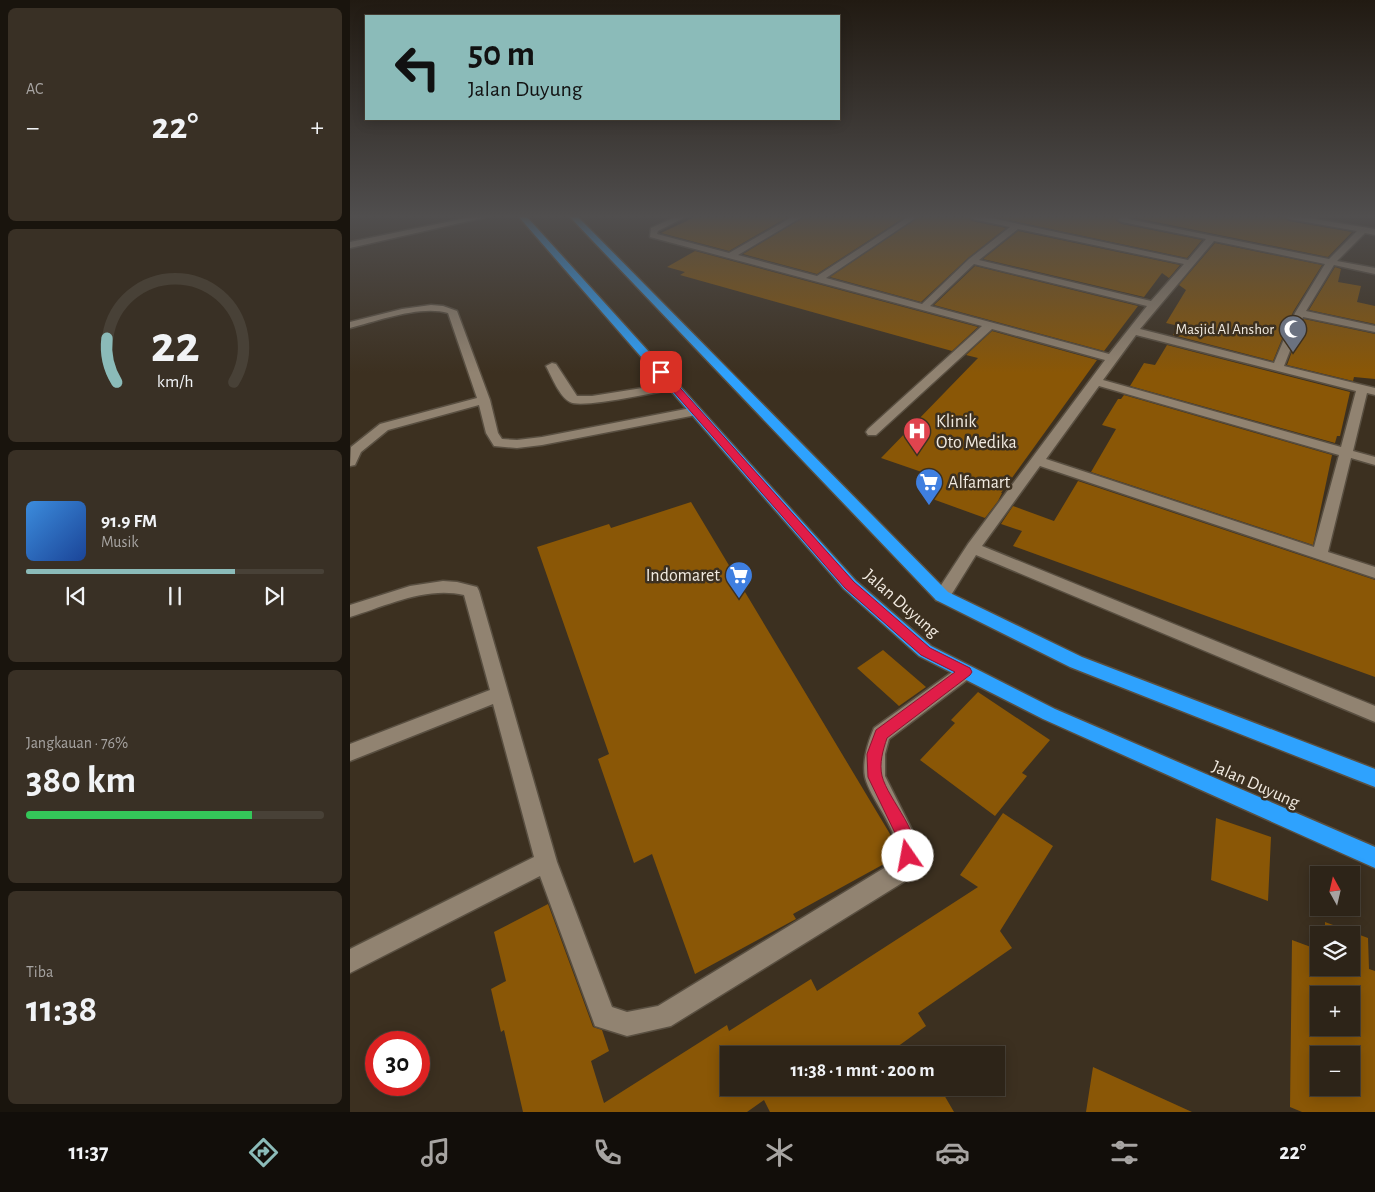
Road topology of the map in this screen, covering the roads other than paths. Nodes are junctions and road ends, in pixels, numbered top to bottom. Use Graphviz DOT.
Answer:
graph roads {
  1 [pos="569,269"];
  2 [pos="624,269"];
  3 [pos="780,269"];
  4 [pos="836,269"];
  5 [pos="964,269"];
  6 [pos="1004,269"];
  7 [pos="1186,269"];
  8 [pos="1327,269"];
  9 [pos="820,280"];
  10 [pos="1153,305"];
  11 [pos="923,308"];
  12 [pos="1300,313"];
  13 [pos="350,325"];
  14 [pos="989,326"];
  15 [pos="1375,329"];
  16 [pos="1134,331"];
  17 [pos="1112,358"];
  18 [pos="552,366"];
  19 [pos="1278,366"];
  20 [pos="1096,382"];
  21 [pos="674,386"];
  22 [pos="1369,391"];
  23 [pos="484,400"];
  24 [pos="696,411"];
  25 [pos="872,432"];
  26 [pos="1346,453"];
  27 [pos="1038,461"];
  28 [pos="1375,461"];
  29 [pos="350,462"];
  30 [pos="973,548"];
  31 [pos="1320,555"];
  32 [pos="1375,573"];
  33 [pos="942,596"];
  34 [pos="350,611"];
  35 [pos="965,672"];
  36 [pos="499,694"];
  37 [pos="1375,714"];
  38 [pos="350,753"];
  39 [pos="1375,778"];
  40 [pos="1375,858"];
  41 [pos="546,862"];
  42 [pos="350,961"];
  1 -- 21 [label="highway, Jalan Duyung"];
  2 -- 33 [label="highway, Jalan Duyung"];
  3 -- 9 [label="street"];
  4 -- 9 [label="street"];
  5 -- 11 [label="street"];
  6 -- 10 [label="street"];
  7 -- 10 [label="street"];
  8 -- 12 [label="street"];
  9 -- 11 [label="street"];
  10 -- 16 [label="street"];
  11 -- 14 [label="street"];
  12 -- 15 [label="street"];
  12 -- 19 [label="street"];
  13 -- 23 [label="street"];
  14 -- 17 [label="street"];
  14 -- 25 [label="street"];
  16 -- 17 [label="street"];
  16 -- 19 [label="street"];
  17 -- 20 [label="street"];
  18 -- 21 [label="street"];
  19 -- 22 [label="street"];
  20 -- 26 [label="street"];
  20 -- 27 [label="street"];
  21 -- 24 [label="highway, Jalan Duyung"];
  22 -- 26 [label="street"];
  23 -- 24 [label="street"];
  23 -- 29 [label="street"];
  24 -- 35 [label="highway, Jalan Duyung"];
  26 -- 28 [label="street"];
  26 -- 31 [label="street"];
  27 -- 30 [label="street"];
  27 -- 31 [label="street"];
  30 -- 33 [label="street"];
  30 -- 37 [label="street"];
  31 -- 32 [label="street"];
  33 -- 39 [label="highway, Jalan Duyung"];
  34 -- 36 [label="street"];
  35 -- 40 [label="highway, Jalan Duyung"];
  35 -- 41 [label="street"];
  36 -- 38 [label="street"];
  36 -- 41 [label="street"];
  41 -- 42 [label="street"];
}
